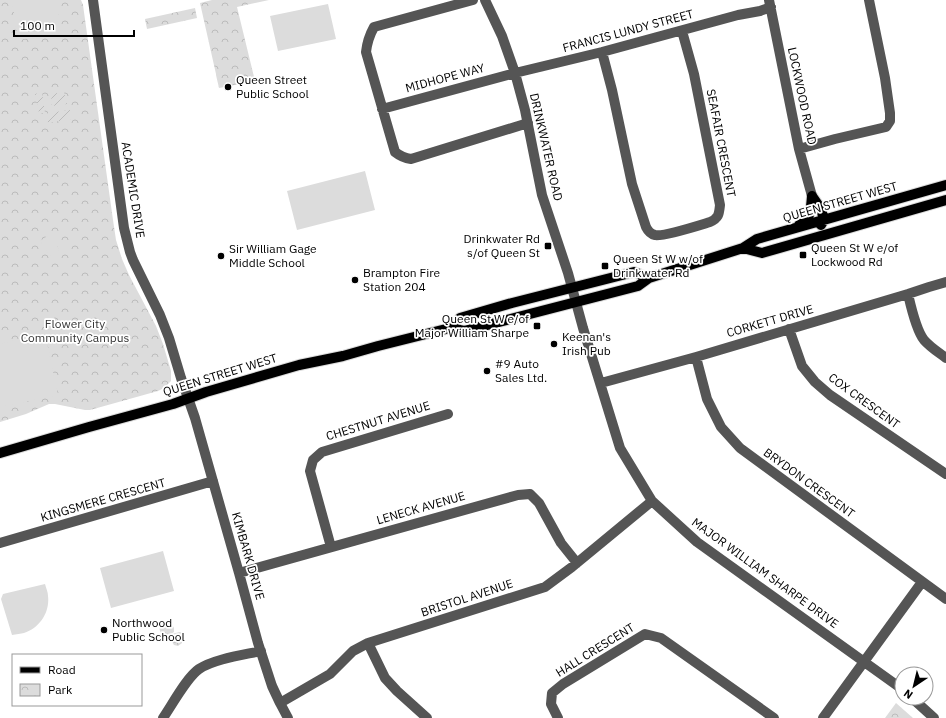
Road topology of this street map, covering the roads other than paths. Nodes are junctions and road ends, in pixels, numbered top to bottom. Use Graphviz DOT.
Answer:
graph roads {
  1 [pos="93,0"];
  2 [pos="473,0"];
  3 [pos="485,0"];
  4 [pos="869,0"];
  5 [pos="770,4"];
  6 [pos="682,30"];
  7 [pos="602,52"];
  8 [pos="515,73"];
  9 [pos="382,109"];
  10 [pos="528,123"];
  11 [pos="799,149"];
  12 [pos="946,185"];
  13 [pos="812,196"];
  14 [pos="946,200"];
  15 [pos="824,220"];
  16 [pos="777,233"];
  17 [pos="743,248"];
  18 [pos="762,253"];
  19 [pos="649,278"];
  20 [pos="946,282"];
  21 [pos="572,288"];
  22 [pos="908,294"];
  23 [pos="576,302"];
  24 [pos="450,328"];
  25 [pos="789,329"];
  26 [pos="696,357"];
  27 [pos="946,358"];
  28 [pos="601,383"];
  29 [pos="188,398"];
  30 [pos="448,414"];
  31 [pos="0,453"];
  32 [pos="946,474"];
  33 [pos="213,481"];
  34 [pos="652,501"];
  35 [pos="0,543"];
  36 [pos="331,548"];
  37 [pos="576,563"];
  38 [pos="240,574"];
  39 [pos="922,582"];
  40 [pos="946,599"];
  41 [pos="368,643"];
  42 [pos="261,651"];
  43 [pos="864,662"];
  44 [pos="894,683"];
  45 [pos="280,703"];
  46 [pos="921,706"];
  47 [pos="162,718"];
  48 [pos="288,718"];
  49 [pos="427,718"];
  50 [pos="558,718"];
  51 [pos="774,718"];
  52 [pos="823,718"];
  53 [pos="934,718"];
  1 -- 29 [label="street, ACADEMIC DRIVE"];
  2 -- 9 [label="street"];
  3 -- 8 [label="street, DRINKWATER ROAD"];
  4 -- 11 [label="street"];
  5 -- 6 [label="street, FRANCIS LUNDY STREET"];
  5 -- 11 [label="street, LOCKWOOD ROAD"];
  6 -- 7 [label="street, FRANCIS LUNDY STREET"];
  6 -- 7 [label="street, SEAFAIR CRESCENT"];
  7 -- 8 [label="street, FRANCIS LUNDY STREET"];
  8 -- 9 [label="street, MIDHOPE WAY"];
  8 -- 10 [label="street, DRINKWATER ROAD"];
  9 -- 10 [label="street"];
  10 -- 21 [label="street, DRINKWATER ROAD"];
  11 -- 13 [label="street, LOCKWOOD ROAD"];
  12 -- 15 [label="main road, QUEEN STREET WEST"];
  13 -- 15 [label="main road"];
  13 -- 16 [label="main road"];
  14 -- 18 [label="main road"];
  15 -- 16 [label="main road, QUEEN STREET WEST"];
  15 -- 18 [label="main road"];
  16 -- 17 [label="main road, QUEEN STREET WEST"];
  17 -- 18 [label="main road"];
  17 -- 19 [label="main road, QUEEN STREET WEST"];
  19 -- 21 [label="main road, QUEEN STREET WEST"];
  19 -- 23 [label="main road, QUEEN STREET WEST"];
  20 -- 22 [label="street, CORKETT DRIVE"];
  21 -- 23 [label="street, DRINKWATER ROAD"];
  21 -- 24 [label="main road, QUEEN STREET WEST"];
  22 -- 25 [label="street, CORKETT DRIVE"];
  22 -- 27 [label="street"];
  23 -- 24 [label="main road, QUEEN STREET WEST"];
  23 -- 28 [label="street, MAJOR WILLIAM SHARPE DRIVE"];
  24 -- 29 [label="main road, QUEEN STREET WEST"];
  25 -- 26 [label="street, CORKETT DRIVE"];
  25 -- 32 [label="street, COX CRESCENT"];
  26 -- 28 [label="street, CORKETT DRIVE"];
  26 -- 39 [label="street, BRYDON CRESCENT"];
  28 -- 34 [label="street, MAJOR WILLIAM SHARPE DRIVE"];
  29 -- 31 [label="main road, QUEEN STREET WEST"];
  29 -- 33 [label="street, KIMBARK DRIVE"];
  30 -- 36 [label="street, CHESTNUT AVENUE"];
  33 -- 35 [label="street, KINGSMERE CRESCENT"];
  33 -- 38 [label="street, KIMBARK DRIVE"];
  34 -- 37 [label="street, BRISTOL AVENUE"];
  34 -- 43 [label="street, MAJOR WILLIAM SHARPE DRIVE"];
  36 -- 37 [label="street, LENECK AVENUE"];
  36 -- 38 [label="street, LENECK AVENUE"];
  37 -- 41 [label="street, BRISTOL AVENUE"];
  38 -- 42 [label="street, KIMBARK DRIVE"];
  39 -- 40 [label="street, BRYDON CRESCENT"];
  39 -- 43 [label="street"];
  41 -- 45 [label="street, BRISTOL AVENUE"];
  41 -- 49 [label="street"];
  42 -- 45 [label="street, KIMBARK DRIVE"];
  42 -- 47 [label="street"];
  43 -- 44 [label="street, MAJOR WILLIAM SHARPE DRIVE"];
  43 -- 52 [label="street"];
  45 -- 48 [label="street, KIMBARK DRIVE"];
  46 -- 53 [label="street"];
  50 -- 51 [label="street, HALL CRESCENT"];
}
